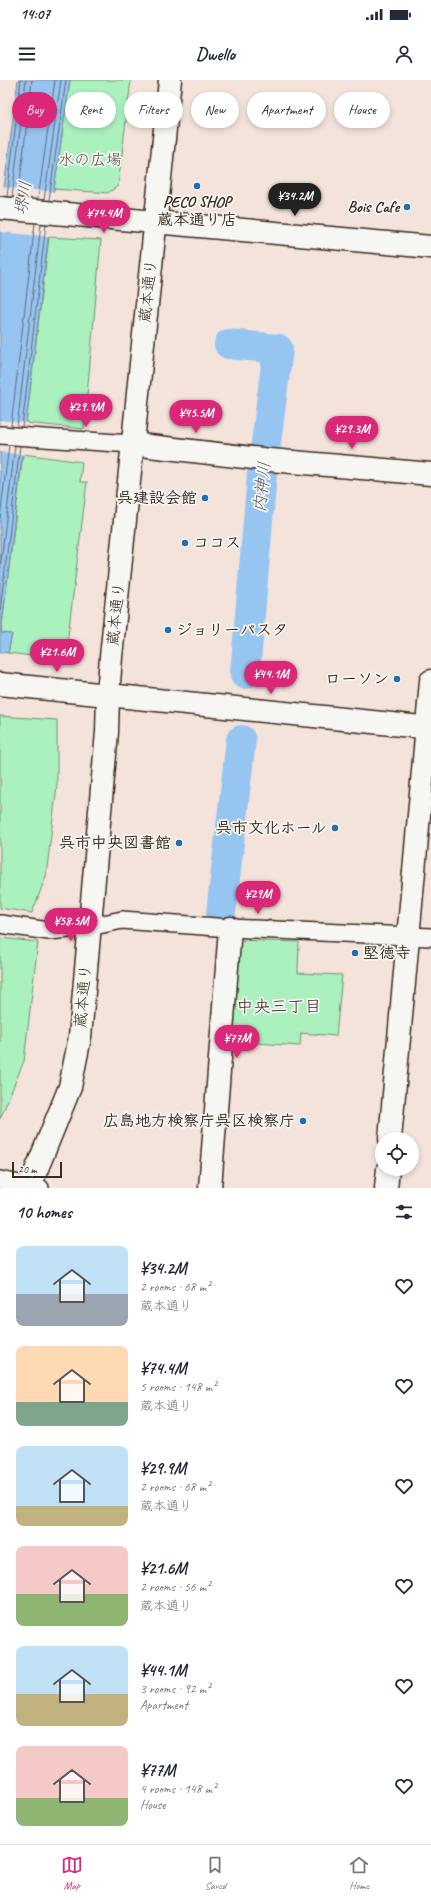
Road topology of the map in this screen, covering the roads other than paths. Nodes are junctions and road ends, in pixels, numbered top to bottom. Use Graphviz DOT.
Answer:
graph roads {
  1 [pos="170,80"];
  2 [pos="0,208"];
  3 [pos="156,222"];
  4 [pos="431,247"];
  5 [pos="0,435"];
  6 [pos="132,444"];
  7 [pos="431,474"];
  8 [pos="431,681"];
  9 [pos="2,685"];
  10 [pos="108,695"];
  11 [pos="429,728"];
  12 [pos="0,924"];
  13 [pos="89,927"];
  14 [pos="230,928"];
  15 [pos="407,937"];
  16 [pos="431,937"];
  17 [pos="391,1132"];
  18 [pos="387,1176"];
  19 [pos="0,1180"];
  20 [pos="33,1187"];
  21 [pos="210,1188"];
  22 [pos="386,1188"];
  1 -- 3 [label="street, 蔵本通り"];
  2 -- 3 [label="street"];
  3 -- 4 [label="street"];
  3 -- 6 [label="street, 蔵本通り"];
  5 -- 6 [label="street"];
  6 -- 7 [label="street"];
  6 -- 10 [label="street, 蔵本通り"];
  8 -- 11 [label="street"];
  9 -- 10 [label="street"];
  10 -- 11 [label="street"];
  10 -- 13 [label="street, 蔵本通り"];
  11 -- 15 [label="street"];
  12 -- 13 [label="street"];
  13 -- 14 [label="street"];
  13 -- 20 [label="street, 蔵本通り"];
  14 -- 15 [label="street"];
  14 -- 21 [label="street"];
  15 -- 16 [label="street"];
  15 -- 17 [label="street"];
  18 -- 22 [label="street"];
  19 -- 20 [label="street"];
}
